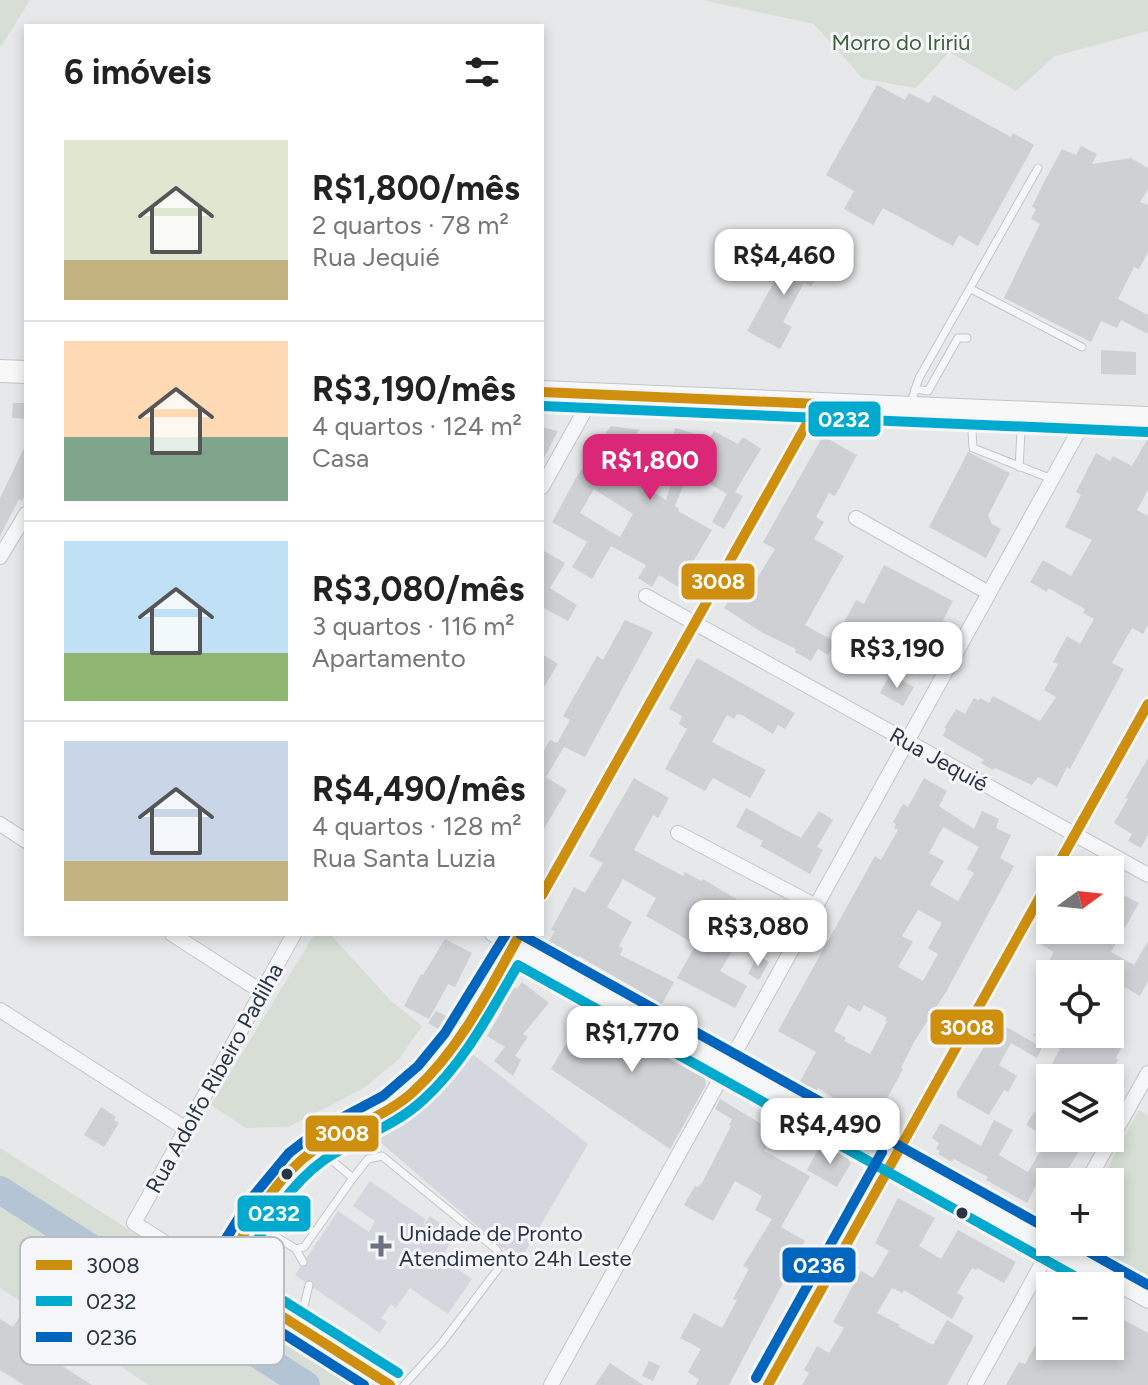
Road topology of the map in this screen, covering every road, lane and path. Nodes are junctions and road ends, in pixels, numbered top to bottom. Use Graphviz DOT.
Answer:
graph roads {
  1 [pos="1038,168"];
  2 [pos="971,289"];
  3 [pos="967,338"];
  4 [pos="1082,347"];
  5 [pos="0,371"];
  6 [pos="24,372"];
  7 [pos="544,392"];
  8 [pos="594,394"];
  9 [pos="912,398"];
  10 [pos="818,404"];
  11 [pos="971,411"];
  12 [pos="1022,413"];
  13 [pos="1087,416"];
  14 [pos="1148,418"];
  15 [pos="1019,467"];
  16 [pos="1052,479"];
  17 [pos="544,483"];
  18 [pos="24,517"];
  19 [pos="856,518"];
  20 [pos="0,557"];
  21 [pos="989,593"];
  22 [pos="646,596"];
  23 [pos="696,623"];
  24 [pos="1148,704"];
  25 [pos="907,741"];
  26 [pos="0,824"];
  27 [pos="678,833"];
  28 [pos="1075,835"];
  29 [pos="24,840"];
  30 [pos="1063,856"];
  31 [pos="1148,875"];
  32 [pos="544,891"];
  33 [pos="1036,904"];
  34 [pos="816,906"];
  35 [pos="175,936"];
  36 [pos="293,936"];
  37 [pos="516,940"];
  38 [pos="262,992"];
  39 [pos="0,1010"];
  40 [pos="728,1066"];
  41 [pos="1148,1073"];
  42 [pos="186,1129"];
  43 [pos="317,1148"];
  44 [pos="894,1159"];
  45 [pos="1095,1168"];
  46 [pos="353,1178"];
  47 [pos="252,1222"];
  48 [pos="1036,1235"];
  49 [pos="156,1237"];
  50 [pos="243,1237"];
  51 [pos="276,1237"];
  52 [pos="284,1242"];
  53 [pos="296,1249"];
  54 [pos="1046,1256"];
  55 [pos="1073,1256"];
  56 [pos="303,1262"];
  57 [pos="309,1285"];
  58 [pos="1148,1301"];
  59 [pos="284,1317"];
  60 [pos="299,1327"];
  61 [pos="390,1385"];
  62 [pos="404,1385"];
  63 [pos="551,1385"];
  64 [pos="768,1385"];
  65 [pos="975,1385"];
  1 -- 2 [label="lane"];
  2 -- 4 [label="lane"];
  2 -- 9 [label="lane"];
  3 -- 9 [label="lane"];
  5 -- 6 [label="main road"];
  7 -- 8 [label="main road"];
  8 -- 10 [label="main road"];
  8 -- 17 [label="street"];
  9 -- 10 [label="main road"];
  9 -- 11 [label="main road"];
  10 -- 23 [label="street"];
  11 -- 12 [label="main road"];
  11 -- 15 [label="lane"];
  12 -- 13 [label="main road"];
  12 -- 15 [label="lane"];
  13 -- 14 [label="main road"];
  13 -- 16 [label="street"];
  15 -- 16 [label="lane"];
  16 -- 21 [label="street"];
  18 -- 20 [label="street"];
  19 -- 21 [label="street"];
  21 -- 25 [label="street"];
  22 -- 23 [label="street, Rua Jequié"];
  23 -- 25 [label="street, Rua Jequié"];
  23 -- 32 [label="street"];
  24 -- 28 [label="street"];
  25 -- 28 [label="street, Rua Jequié"];
  25 -- 34 [label="street"];
  26 -- 29 [label="street"];
  27 -- 34 [label="street"];
  28 -- 30 [label="street"];
  28 -- 31 [label="street, Rua Jequié"];
  33 -- 44 [label="street"];
  34 -- 40 [label="street"];
  35 -- 38 [label="street"];
  36 -- 38 [label="street, Rua Adolfo Ribeiro Padilha"];
  37 -- 40 [label="street"];
  37 -- 43 [label="street"];
  38 -- 42 [label="street, Rua Adolfo Ribeiro Padilha"];
  39 -- 42 [label="street"];
  40 -- 44 [label="street"];
  40 -- 63 [label="street"];
  41 -- 45 [label="street"];
  42 -- 49 [label="street, Rua Adolfo Ribeiro Padilha"];
  43 -- 46 [label="lane"];
  43 -- 47 [label="street"];
  44 -- 48 [label="street"];
  44 -- 64 [label="street"];
  46 -- 53 [label="lane"];
  46 -- 62 [label="lane"];
  47 -- 50 [label="street"];
  47 -- 51 [label="lane"];
  52 -- 53 [label="lane"];
  53 -- 56 [label="lane"];
  54 -- 65 [label="street"];
  55 -- 58 [label="street"];
  57 -- 60 [label="lane"];
  59 -- 60 [label="street"];
  60 -- 61 [label="street"];
}
